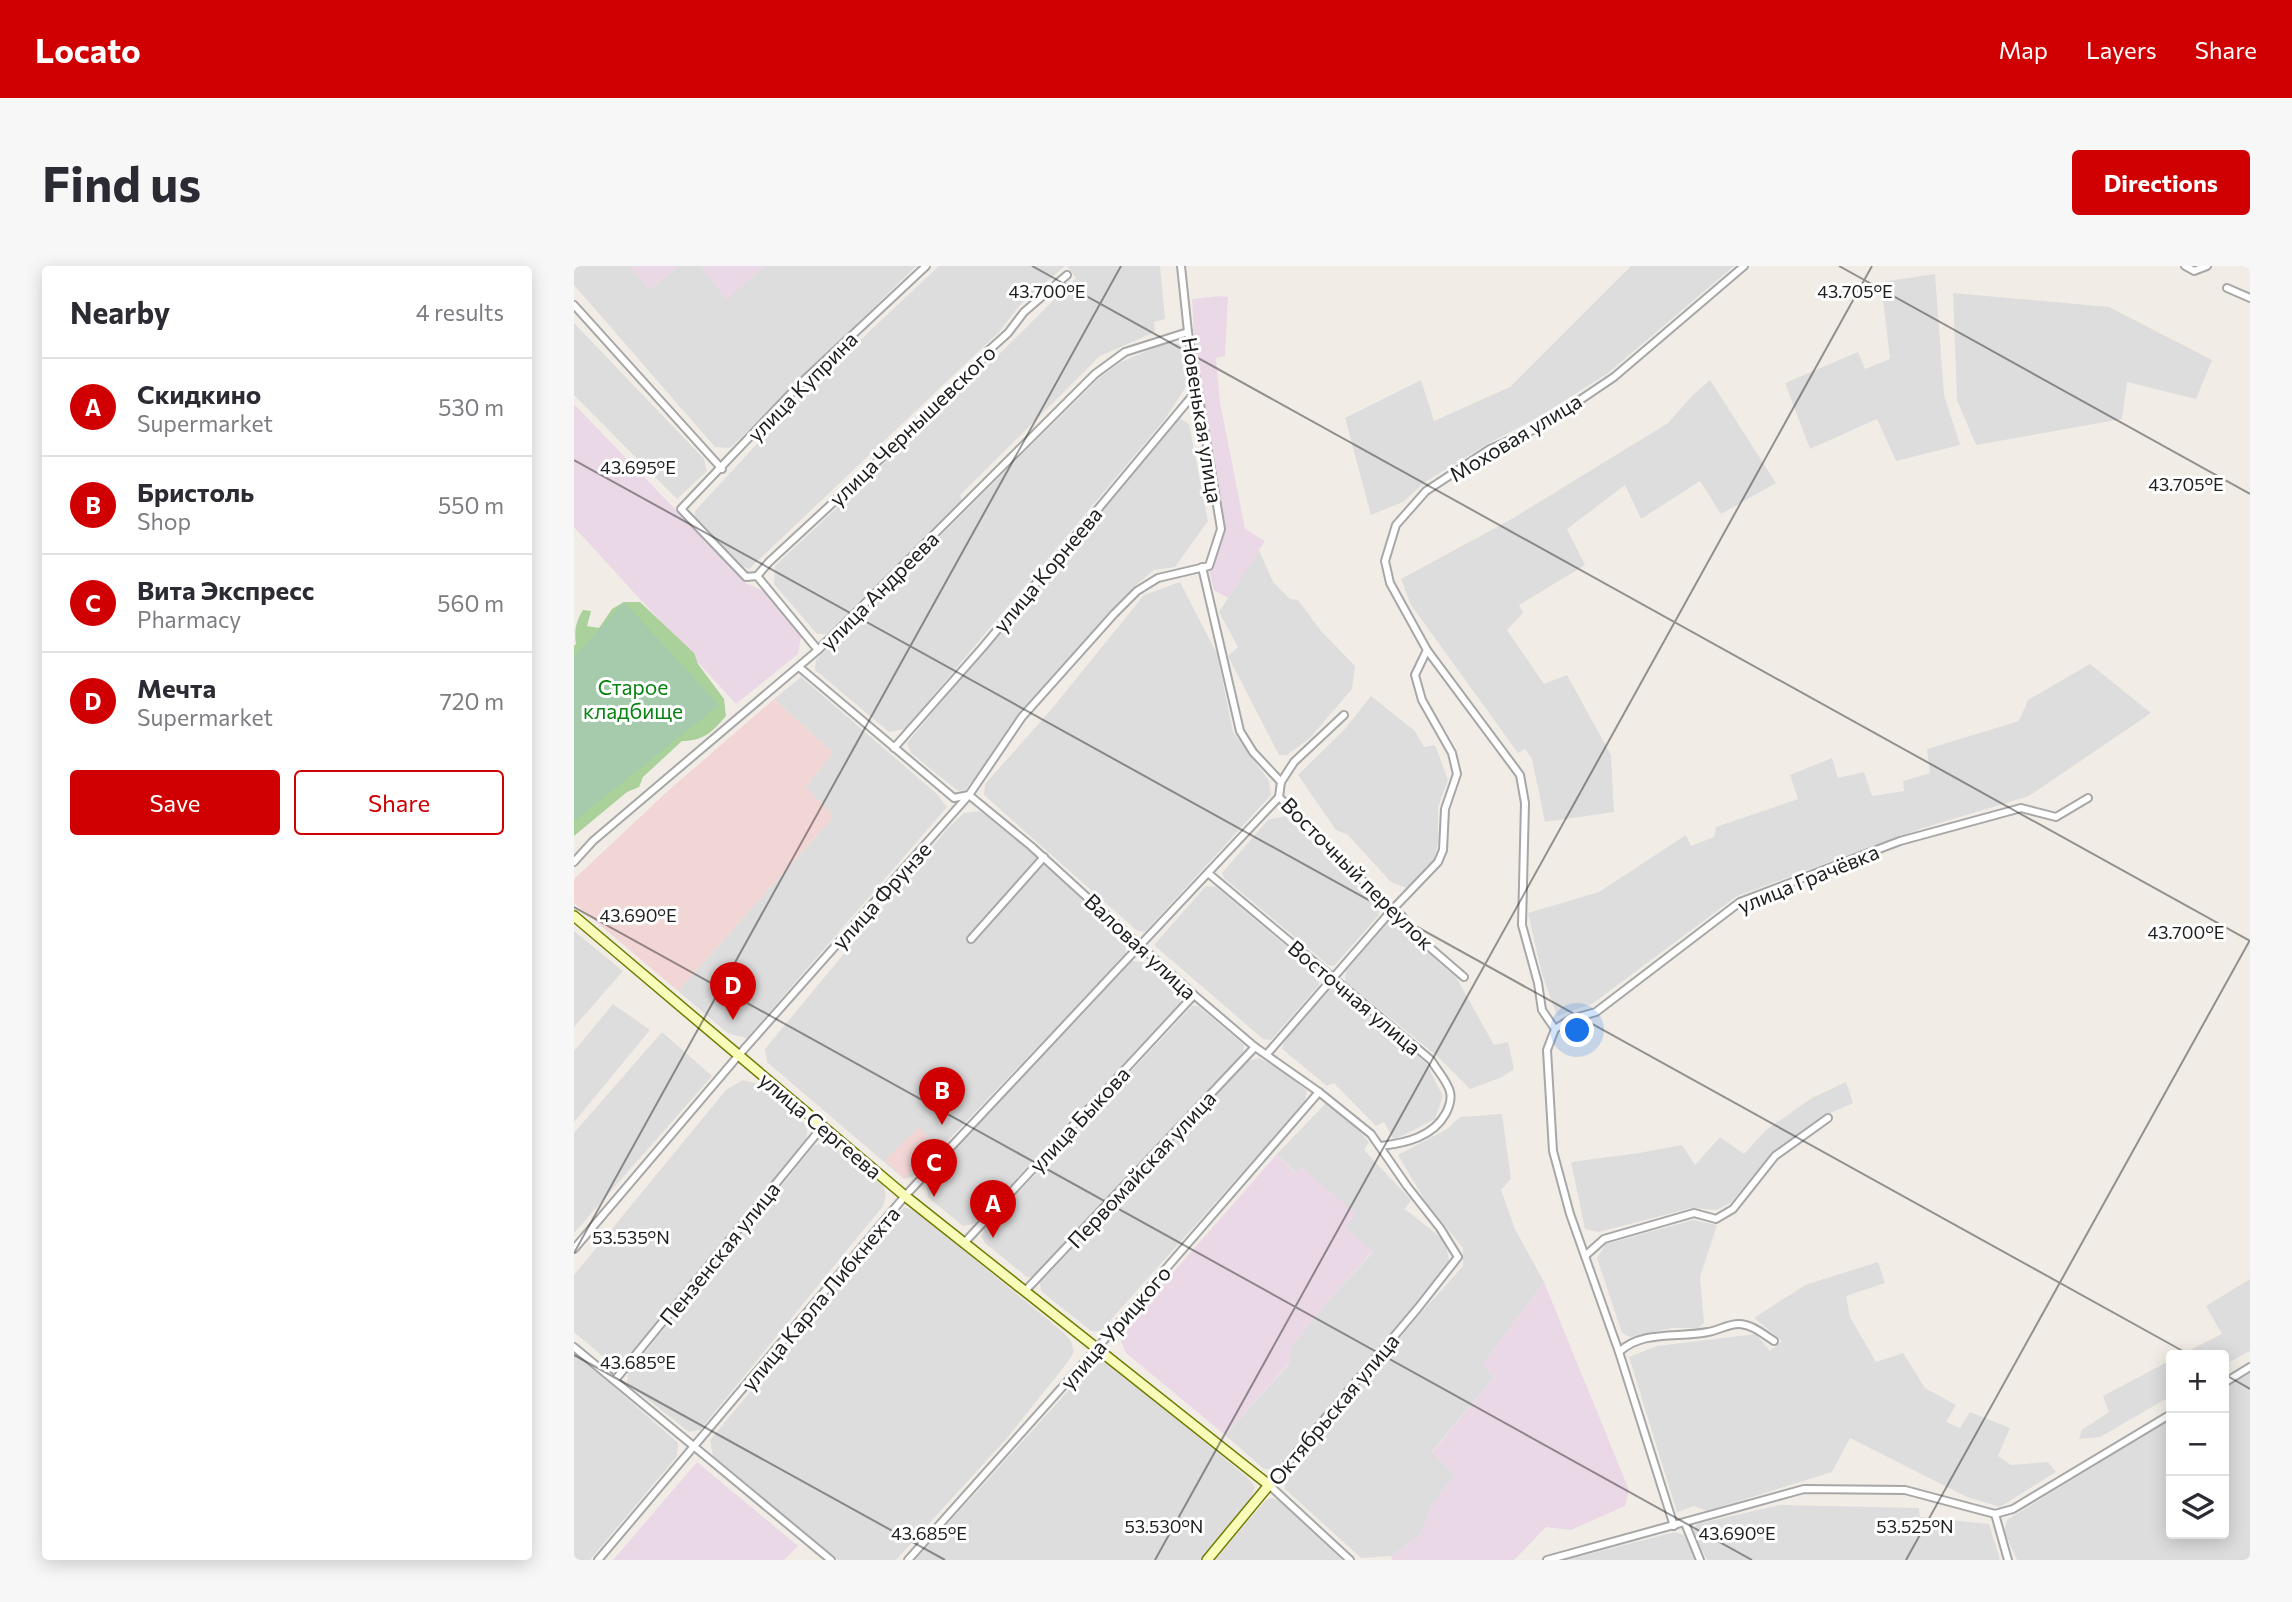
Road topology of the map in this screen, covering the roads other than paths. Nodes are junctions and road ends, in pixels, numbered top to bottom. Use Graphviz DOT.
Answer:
graph roads {
  1 [pos="926,266"];
  2 [pos="1181,266"];
  3 [pos="1744,266"];
  4 [pos="2185,266"];
  5 [pos="2207,266"];
  6 [pos="1068,275"];
  7 [pos="2227,288"];
  8 [pos="2250,298"];
  9 [pos="574,305"];
  10 [pos="1188,332"];
  11 [pos="1198,389"];
  12 [pos="722,468"];
  13 [pos="1202,567"];
  14 [pos="757,576"];
  15 [pos="818,650"];
  16 [pos="1427,650"];
  17 [pos="799,667"];
  18 [pos="1344,715"];
  19 [pos="894,748"];
  20 [pos="1281,782"];
  21 [pos="969,794"];
  22 [pos="1279,797"];
  23 [pos="2088,798"];
  24 [pos="1044,857"];
  25 [pos="574,862"];
  26 [pos="1208,873"];
  27 [pos="1392,910"];
  28 [pos="574,916"];
  29 [pos="971,939"];
  30 [pos="1141,946"];
  31 [pos="1464,977"];
  32 [pos="1333,978"];
  33 [pos="1194,995"];
  34 [pos="1555,1029"];
  35 [pos="1255,1047"];
  36 [pos="1266,1054"];
  37 [pos="738,1056"];
  38 [pos="1319,1092"];
  39 [pos="1828,1118"];
  40 [pos="823,1126"];
  41 [pos="1381,1146"];
  42 [pos="905,1196"];
  43 [pos="965,1242"];
  44 [pos="574,1249"];
  45 [pos="1585,1256"];
  46 [pos="1458,1257"];
  47 [pos="1026,1290"];
  48 [pos="1774,1341"];
  49 [pos="1098,1347"];
  50 [pos="574,1348"];
  51 [pos="1619,1352"];
  52 [pos="2250,1367"];
  53 [pos="615,1380"];
  54 [pos="2229,1380"];
  55 [pos="2166,1417"];
  56 [pos="694,1447"];
  57 [pos="1269,1485"];
  58 [pos="1995,1514"];
  59 [pos="1685,1523"];
  60 [pos="1674,1526"];
  61 [pos="598,1560"];
  62 [pos="831,1560"];
  63 [pos="908,1560"];
  64 [pos="1207,1560"];
  65 [pos="1350,1560"];
  66 [pos="1548,1560"];
  67 [pos="1700,1560"];
  68 [pos="2008,1560"];
  1 -- 12 [label="street, улица Куприна"];
  2 -- 10 [label="street, Новенькая улица"];
  3 -- 16 [label="street, Моховая улица"];
  4 -- 5 [label="street"];
  6 -- 14 [label="street, улица Чернышевского"];
  7 -- 8 [label="street"];
  9 -- 12 [label="street"];
  10 -- 11 [label="street, Новенькая улица"];
  10 -- 15 [label="street, улица Андреева"];
  11 -- 13 [label="street, Новенькая улица"];
  11 -- 19 [label="street, улица Корнеева"];
  12 -- 14 [label="street, улица Куприна"];
  13 -- 20 [label="street, Восточный переулок"];
  13 -- 21 [label="street, улица Фрунзе"];
  14 -- 15 [label="street"];
  15 -- 17 [label="street, улица Андреева"];
  16 -- 27 [label="street"];
  16 -- 34 [label="street, Моховая улица"];
  17 -- 19 [label="street, Валовая улица"];
  17 -- 25 [label="street, улица Андреева"];
  18 -- 20 [label="street"];
  19 -- 21 [label="street, Валовая улица"];
  20 -- 22 [label="street, Восточный переулок"];
  21 -- 24 [label="street, Валовая улица"];
  21 -- 37 [label="street, улица Фрунзе"];
  22 -- 26 [label="street, улица Карла Либкнехта"];
  22 -- 27 [label="street, Восточный переулок"];
  23 -- 34 [label="street, улица Грачёвка"];
  24 -- 29 [label="street"];
  24 -- 30 [label="street, Валовая улица"];
  26 -- 30 [label="street, улица Карла Либкнехта"];
  26 -- 32 [label="street, Восточная улица"];
  27 -- 31 [label="street, Восточный переулок"];
  27 -- 32 [label="street"];
  28 -- 37 [label="main road, улица Сергеева"];
  30 -- 33 [label="street, Валовая улица"];
  30 -- 42 [label="street, улица Карла Либкнехта"];
  32 -- 36 [label="street"];
  32 -- 41 [label="street, Восточная улица"];
  33 -- 35 [label="street, Валовая улица"];
  33 -- 43 [label="street, улица Быкова"];
  34 -- 45 [label="street"];
  35 -- 36 [label="street, Валовая улица"];
  35 -- 47 [label="street, Первомайская улица"];
  36 -- 38 [label="street, Валовая улица"];
  37 -- 40 [label="main road, улица Сергеева"];
  37 -- 44 [label="street, улица Фрунзе"];
  38 -- 41 [label="street, Валовая улица"];
  38 -- 49 [label="street, улица Урицкого"];
  39 -- 45 [label="street"];
  40 -- 42 [label="main road, улица Сергеева"];
  40 -- 53 [label="street, Пензенская улица"];
  41 -- 46 [label="street, Валовая улица"];
  42 -- 43 [label="main road, улица Сергеева"];
  42 -- 56 [label="street, улица Карла Либкнехта"];
  43 -- 47 [label="main road, улица Сергеева"];
  45 -- 51 [label="street"];
  46 -- 57 [label="street, Октябрьская улица"];
  47 -- 49 [label="main road, улица Сергеева"];
  48 -- 51 [label="street"];
  49 -- 57 [label="main road, улица Сергеева"];
  49 -- 63 [label="street, улица Урицкого"];
  50 -- 53 [label="street"];
  51 -- 60 [label="street"];
  52 -- 54 [label="street"];
  53 -- 56 [label="street"];
  55 -- 58 [label="street"];
  56 -- 61 [label="street, улица Карла Либкнехта"];
  56 -- 62 [label="street"];
  57 -- 64 [label="main road, Октябрьская улица"];
  57 -- 65 [label="street"];
  58 -- 59 [label="street"];
  58 -- 68 [label="street"];
  59 -- 60 [label="street"];
  59 -- 67 [label="street"];
  60 -- 66 [label="street"];
}
